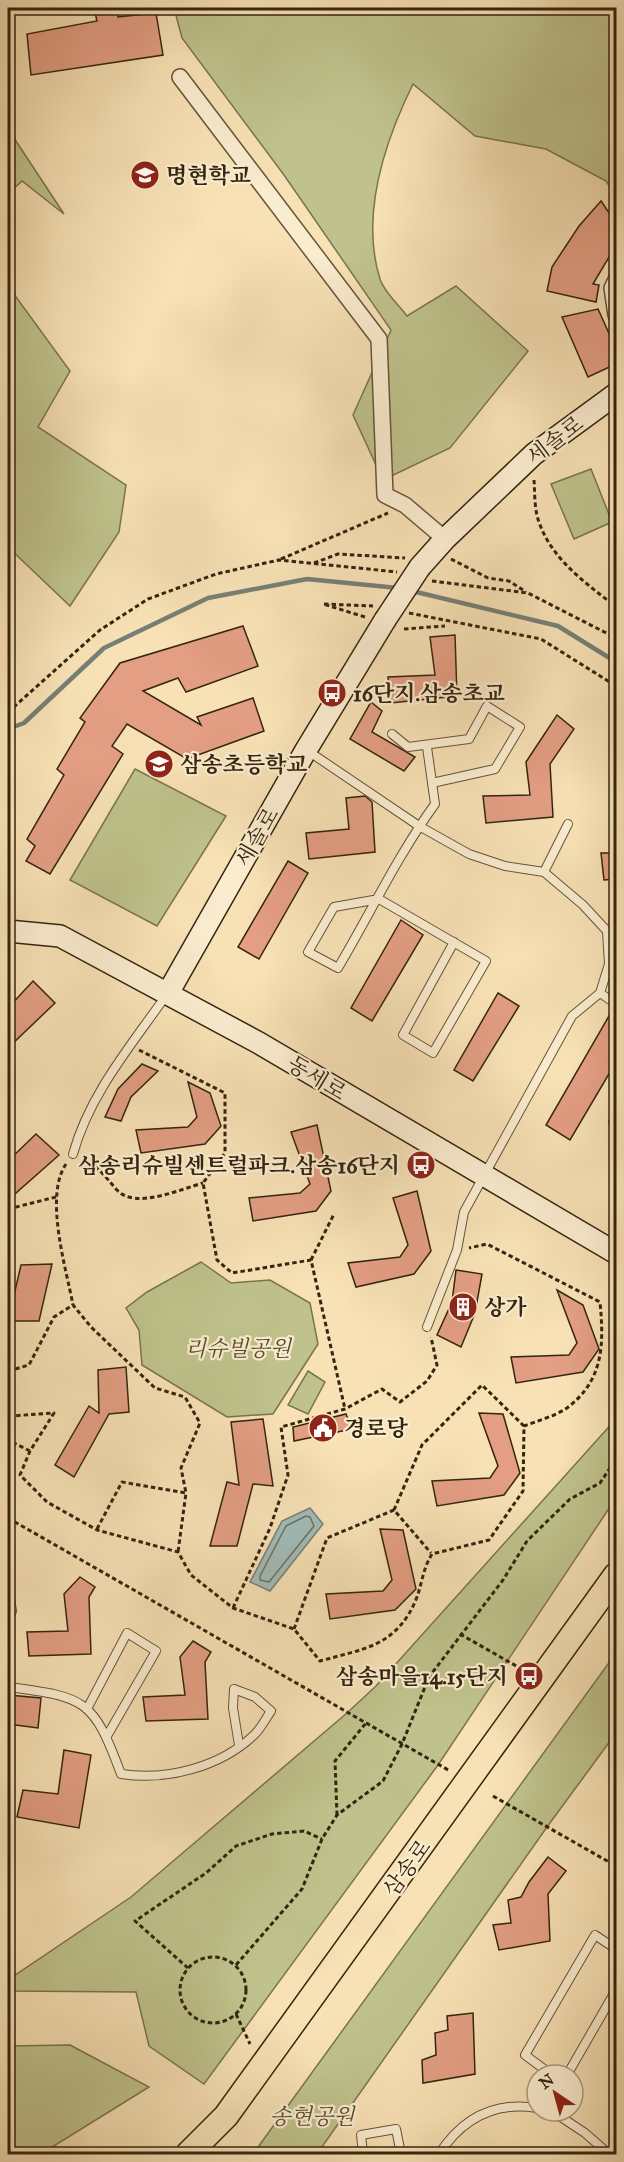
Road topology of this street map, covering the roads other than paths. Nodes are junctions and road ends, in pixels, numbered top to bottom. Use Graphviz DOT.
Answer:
graph roads {
  1 [pos="180,77"];
  2 [pos="616,280"];
  3 [pos="616,315"];
  4 [pos="616,394"];
  5 [pos="445,539"];
  6 [pos="392,734"];
  7 [pos="427,747"];
  8 [pos="306,750"];
  9 [pos="432,783"];
  10 [pos="568,824"];
  11 [pos="419,826"];
  12 [pos="543,872"];
  13 [pos="379,899"];
  14 [pos="616,930"];
  15 [pos="8,931"];
  16 [pos="607,932"];
  17 [pos="454,942"];
  18 [pos="168,993"];
  19 [pos="600,993"];
  20 [pos="616,1004"];
  21 [pos="616,1117"];
  22 [pos="616,1124"];
  23 [pos="73,1154"];
  24 [pos="484,1177"];
  25 [pos="616,1252"];
  26 [pos="427,1327"];
  27 [pos="616,1575"];
  28 [pos="8,1585"];
  29 [pos="8,1620"];
  30 [pos="8,1687"];
  31 [pos="87,1709"];
  32 [pos="107,1736"];
  33 [pos="239,1745"];
  34 [pos="616,1949"];
  35 [pos="616,1990"];
  36 [pos="536,2063"];
  37 [pos="574,2063"];
  38 [pos="525,2106"];
  39 [pos="570,2123"];
  40 [pos="188,2154"];
  41 [pos="363,2154"];
  42 [pos="401,2154"];
  43 [pos="439,2154"];
  44 [pos="609,2154"];
  1 -- 5 [label="street"];
  2 -- 3 [label="street"];
  4 -- 5 [label="street, 세솔로"];
  5 -- 8 [label="street, 세솔로, bridge"];
  6 -- 7 [label="lane"];
  7 -- 9 [label="lane"];
  7 -- 9 [label="lane"];
  8 -- 11 [label="lane"];
  8 -- 18 [label="street, 세솔로"];
  9 -- 11 [label="lane"];
  10 -- 12 [label="lane"];
  11 -- 12 [label="lane"];
  11 -- 13 [label="lane"];
  12 -- 16 [label="lane"];
  13 -- 13 [label="lane"];
  13 -- 17 [label="lane"];
  14 -- 16 [label="lane"];
  15 -- 18 [label="street, 동세로"];
  16 -- 19 [label="lane"];
  17 -- 17 [label="lane"];
  18 -- 23 [label="lane"];
  18 -- 24 [label="street, 동세로"];
  19 -- 20 [label="lane"];
  19 -- 24 [label="lane"];
  21 -- 22 [label="lane"];
  24 -- 25 [label="street, 동세로"];
  24 -- 26 [label="lane"];
  27 -- 40 [label="main road, 삼송로"];
  28 -- 29 [label="lane"];
  30 -- 31 [label="lane"];
  31 -- 32 [label="lane"];
  31 -- 32 [label="lane"];
  32 -- 33 [label="lane"];
  33 -- 33 [label="lane"];
  34 -- 36 [label="lane"];
  35 -- 37 [label="lane"];
  38 -- 43 [label="lane"];
  39 -- 44 [label="lane"];
  41 -- 42 [label="lane"];
}
